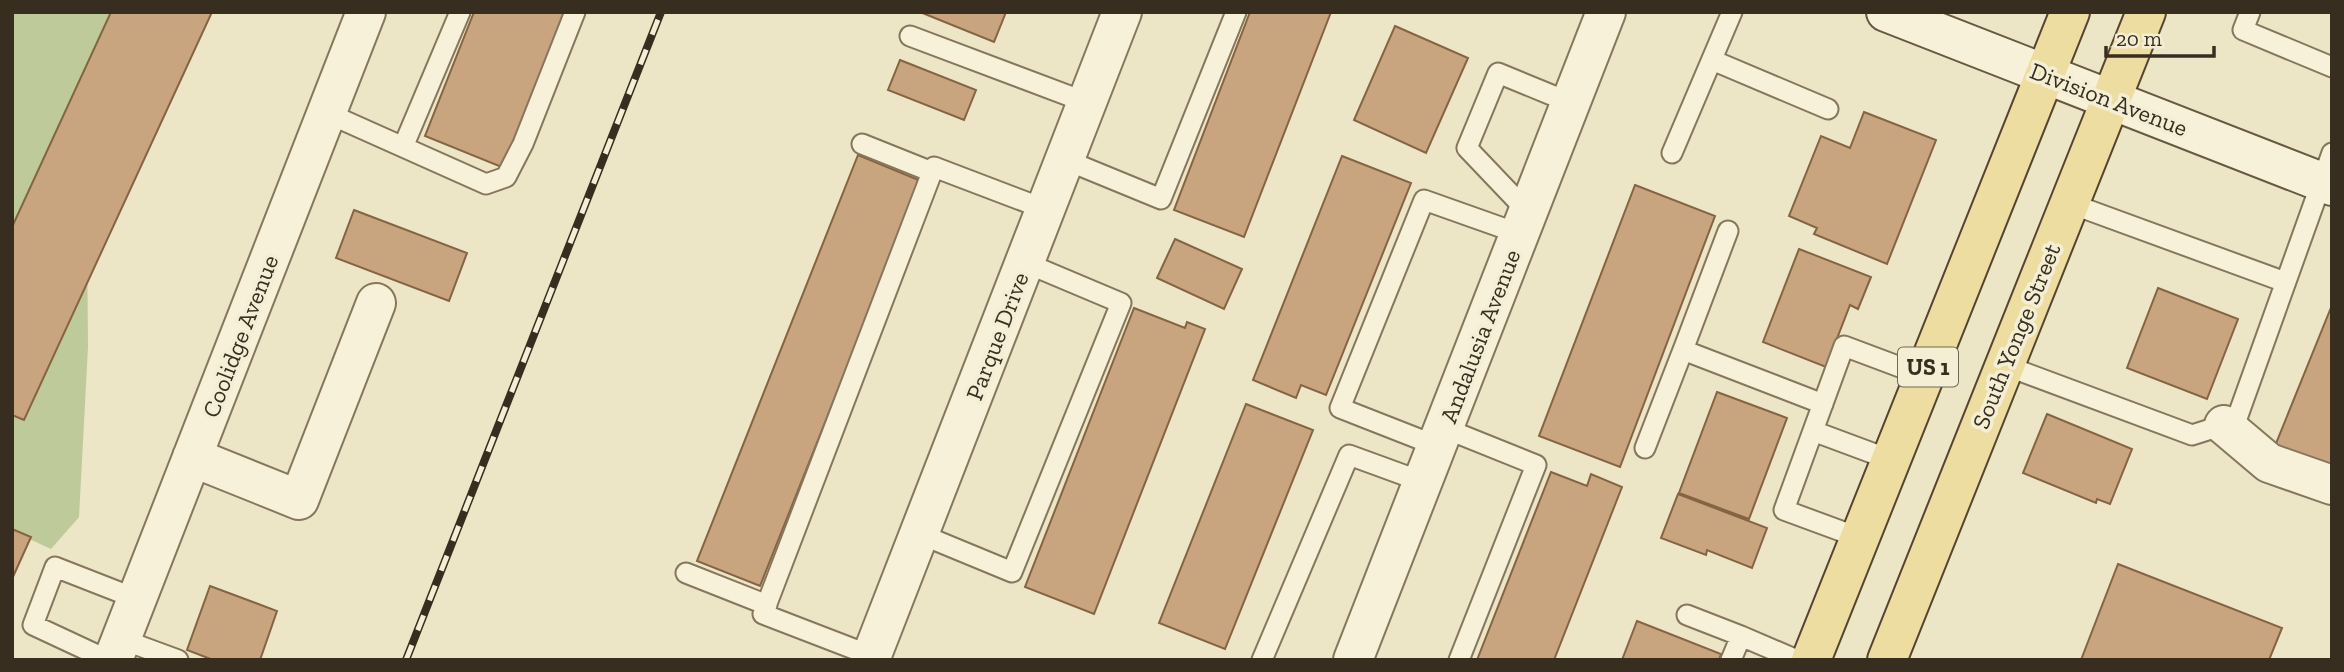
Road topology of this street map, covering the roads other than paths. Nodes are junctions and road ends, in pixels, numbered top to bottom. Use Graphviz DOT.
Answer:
graph roads {
  1 [pos="366,12"];
  2 [pos="460,12"];
  3 [pos="575,12"];
  4 [pos="1122,12"];
  5 [pos="1236,12"];
  6 [pos="1606,12"];
  7 [pos="1732,12"];
  8 [pos="1886,12"];
  9 [pos="2070,12"];
  10 [pos="2146,12"];
  11 [pos="2250,12"];
  12 [pos="910,36"];
  13 [pos="1712,60"];
  14 [pos="2332,67"];
  15 [pos="2045,75"];
  16 [pos="2110,100"];
  17 [pos="1088,103"];
  18 [pos="1571,103"];
  19 [pos="1828,109"];
  20 [pos="327,113"];
  21 [pos="862,144"];
  22 [pos="403,147"];
  23 [pos="1672,153"];
  24 [pos="1066,160"];
  25 [pos="932,173"];
  26 [pos="2328,174"];
  27 [pos="2069,203"];
  28 [pos="1046,210"];
  29 [pos="1524,223"];
  30 [pos="1728,231"];
  31 [pos="1026,263"];
  32 [pos="2285,282"];
  33 [pos="376,303"];
  34 [pos="1683,349"];
  35 [pos="2004,365"];
  36 [pos="1924,376"];
  37 [pos="1823,404"];
  38 [pos="2208,430"];
  39 [pos="1813,431"];
  40 [pos="1440,437"];
  41 [pos="1645,447"];
  42 [pos="192,457"];
  43 [pos="1891,460"];
  44 [pos="1423,482"];
  45 [pos="2332,485"];
  46 [pos="920,534"];
  47 [pos="1860,538"];
  48 [pos="687,573"];
  49 [pos="137,599"];
  50 [pos="766,605"];
  51 [pos="1687,615"];
  52 [pos="1741,636"];
  53 [pos="114,653"];
  54 [pos="871,658"];
  55 [pos="178,660"];
  56 [pos="1262,660"];
  57 [pos="1353,660"];
  58 [pos="1459,660"];
  59 [pos="1731,660"];
  60 [pos="1797,660"];
  61 [pos="1811,660"];
  62 [pos="1887,660"];
  1 -- 20 [label="street, Coolidge Avenue"];
  2 -- 22 [label="lane"];
  3 -- 22 [label="lane"];
  4 -- 17 [label="street, Parque Drive"];
  5 -- 24 [label="lane"];
  6 -- 18 [label="street, Andalusia Avenue"];
  7 -- 13 [label="lane"];
  8 -- 15 [label="street, Division Avenue"];
  9 -- 15 [label="main road, US 1"];
  10 -- 16 [label="main road, South Yonge Street / US 1"];
  11 -- 14 [label="lane"];
  12 -- 17 [label="lane"];
  13 -- 19 [label="lane"];
  13 -- 23 [label="lane"];
  15 -- 16 [label="street, Division Avenue"];
  15 -- 36 [label="main road, US 1"];
  16 -- 26 [label="street, Division Avenue"];
  16 -- 27 [label="main road, South Yonge Street / US 1"];
  17 -- 24 [label="street, Parque Drive"];
  18 -- 29 [label="street, Andalusia Avenue"];
  18 -- 29 [label="lane"];
  20 -- 22 [label="lane"];
  20 -- 42 [label="street, Coolidge Avenue"];
  21 -- 25 [label="lane"];
  24 -- 28 [label="street, Parque Drive"];
  25 -- 28 [label="lane"];
  25 -- 50 [label="lane"];
  26 -- 32 [label="lane"];
  27 -- 32 [label="lane"];
  27 -- 35 [label="main road, South Yonge Street / US 1"];
  28 -- 31 [label="street, Parque Drive"];
  29 -- 40 [label="street, Andalusia Avenue"];
  29 -- 40 [label="lane"];
  30 -- 34 [label="lane"];
  31 -- 46 [label="street, Parque Drive"];
  31 -- 46 [label="lane"];
  32 -- 38 [label="lane"];
  33 -- 42 [label="street"];
  34 -- 37 [label="lane"];
  34 -- 41 [label="lane"];
  35 -- 38 [label="lane"];
  35 -- 62 [label="main road, South Yonge Street / US 1"];
  36 -- 37 [label="lane"];
  36 -- 43 [label="main road, US 1"];
  37 -- 39 [label="lane"];
  38 -- 45 [label="street"];
  39 -- 43 [label="lane"];
  39 -- 47 [label="lane"];
  40 -- 44 [label="street, Andalusia Avenue"];
  40 -- 58 [label="lane"];
  42 -- 49 [label="street, Coolidge Avenue"];
  43 -- 47 [label="main road, US 1"];
  44 -- 56 [label="lane"];
  44 -- 57 [label="street, Andalusia Avenue"];
  46 -- 54 [label="street, Parque Drive"];
  47 -- 61 [label="main road, US 1"];
  48 -- 50 [label="lane"];
  49 -- 53 [label="street, Coolidge Avenue"];
  49 -- 53 [label="lane"];
  50 -- 54 [label="lane"];
  51 -- 52 [label="lane"];
  52 -- 59 [label="lane"];
  52 -- 60 [label="lane"];
  53 -- 55 [label="lane"];
}
